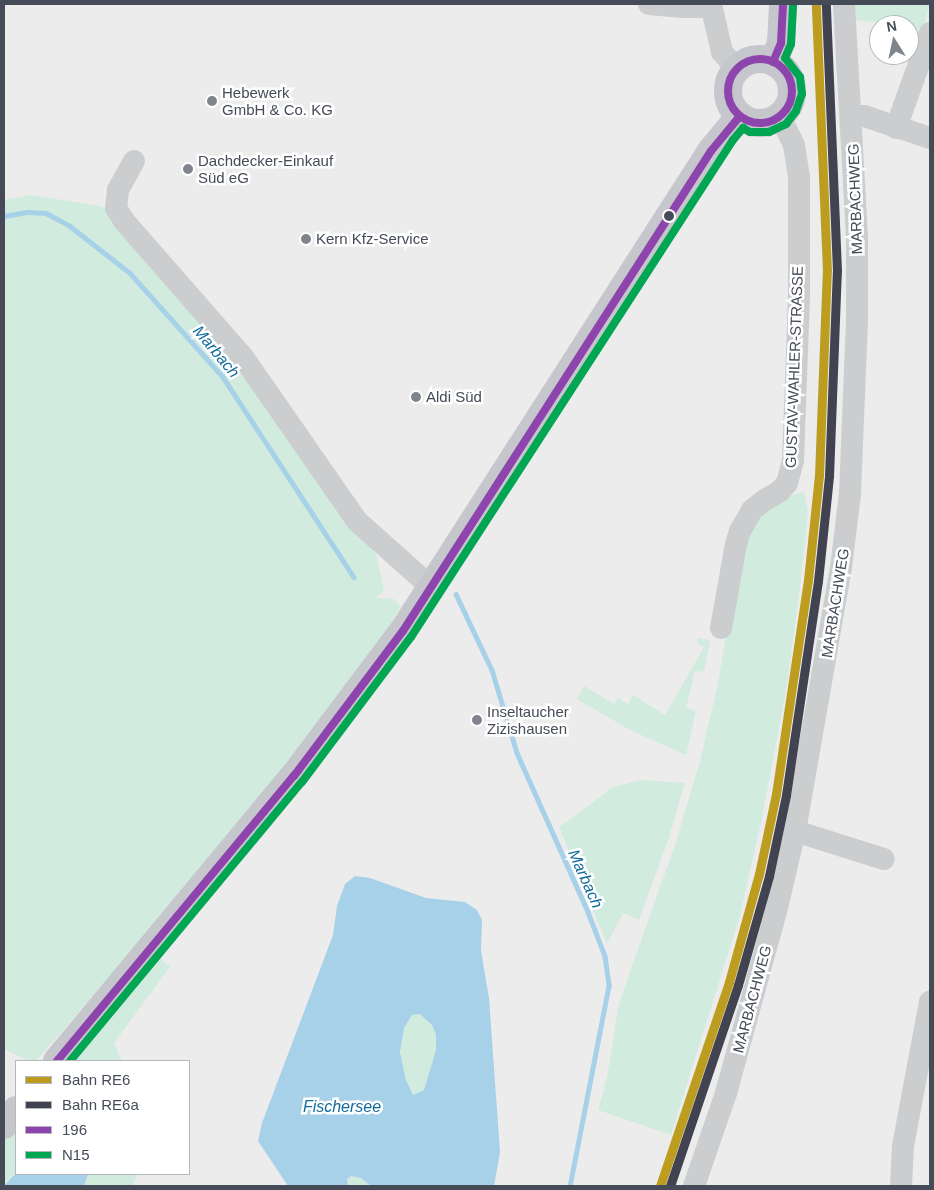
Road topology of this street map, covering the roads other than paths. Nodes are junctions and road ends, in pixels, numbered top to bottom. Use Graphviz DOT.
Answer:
graph roads {
  1 [pos="649,4"];
  2 [pos="783,4"];
  3 [pos="844,4"];
  4 [pos="711,5"];
  5 [pos="930,33"];
  6 [pos="773,62"];
  7 [pos="737,69"];
  8 [pos="740,116"];
  9 [pos="780,116"];
  10 [pos="852,116"];
  11 [pos="896,128"];
  12 [pos="930,138"];
  13 [pos="134,161"];
  14 [pos="432,588"];
  15 [pos="721,628"];
  16 [pos="795,831"];
  17 [pos="884,859"];
  18 [pos="930,1002"];
  19 [pos="58,1060"];
  20 [pos="15,1111"];
  21 [pos="4,1125"];
  22 [pos="694,1186"];
  23 [pos="901,1186"];
  1 -- 4 [label="street"];
  2 -- 6 [label="main road"];
  3 -- 10 [label="street, MARBACHWEG"];
  4 -- 7 [label="street"];
  5 -- 11 [label="street"];
  6 -- 7 [label="main road"];
  6 -- 9 [label="main road"];
  7 -- 8 [label="main road"];
  8 -- 9 [label="main road"];
  8 -- 14 [label="main road"];
  9 -- 15 [label="street, GUSTAV-WAHLER-STRASSE"];
  10 -- 11 [label="street"];
  10 -- 16 [label="street, MARBACHWEG"];
  11 -- 12 [label="street"];
  13 -- 14 [label="street"];
  14 -- 19 [label="main road"];
  16 -- 17 [label="street"];
  16 -- 22 [label="street, MARBACHWEG"];
  18 -- 23 [label="street"];
  20 -- 21 [label="main road"];
}
